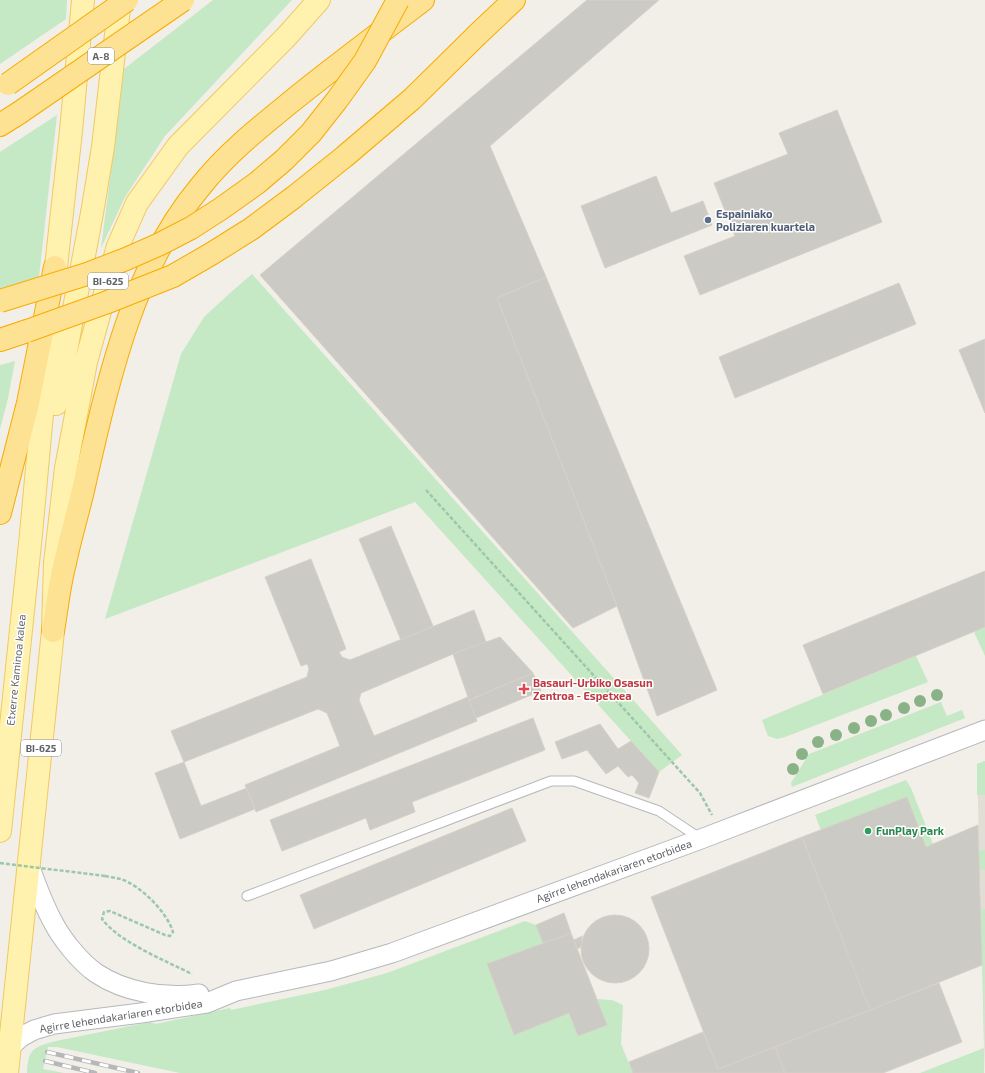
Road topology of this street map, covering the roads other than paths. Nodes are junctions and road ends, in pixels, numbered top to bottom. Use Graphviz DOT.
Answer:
graph roads {
  1 [pos="83,0"];
  2 [pos="120,0"];
  3 [pos="128,0"];
  4 [pos="183,0"];
  5 [pos="318,0"];
  6 [pos="398,0"];
  7 [pos="423,0"];
  8 [pos="508,0"];
  9 [pos="514,0"];
  10 [pos="477,36"];
  11 [pos="4,86"];
  12 [pos="0,125"];
  13 [pos="55,266"];
  14 [pos="0,301"];
  15 [pos="27,331"];
  16 [pos="0,335"];
  17 [pos="0,340"];
  18 [pos="0,513"];
  19 [pos="32,534"];
  20 [pos="53,631"];
  21 [pos="985,730"];
  22 [pos="0,831"];
  23 [pos="701,839"];
  24 [pos="29,865"];
  25 [pos="247,896"];
  26 [pos="236,991"];
  27 [pos="10,1047"];
  28 [pos="7,1073"];
  1 -- 13 [label="main road, BI-625"];
  2 -- 19 [label="main road"];
  3 -- 11 [label="highway, bridge"];
  4 -- 12 [label="highway, A-8, bridge"];
  5 -- 20 [label="main road, BI-625"];
  6 -- 14 [label="highway, bridge"];
  7 -- 20 [label="highway"];
  8 -- 10 [label="highway"];
  9 -- 10 [label="highway"];
  10 -- 15 [label="highway, bridge"];
  13 -- 18 [label="highway"];
  13 -- 19 [label="main road, BI-625"];
  15 -- 16 [label="highway"];
  15 -- 17 [label="highway"];
  19 -- 22 [label="main road, Etxerre Kaminoa kalea / BI-625"];
  20 -- 24 [label="main road, BI-625"];
  21 -- 23 [label="street, Agirre lehendakariaren etorbidea"];
  23 -- 25 [label="lane"];
  23 -- 26 [label="street, Agirre lehendakariaren etorbidea"];
  24 -- 26 [label="street, Agirre lehendakariaren etorbidea"];
  24 -- 27 [label="main road, BI-625"];
  26 -- 27 [label="street, Agirre lehendakariaren etorbidea"];
  27 -- 28 [label="main road, BI-625"];
}
